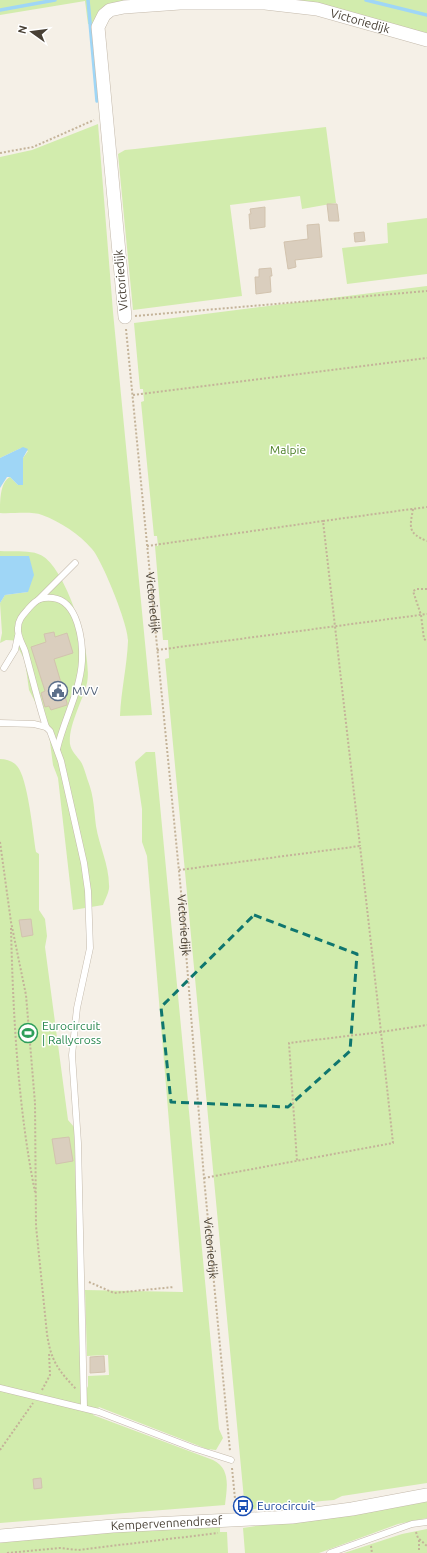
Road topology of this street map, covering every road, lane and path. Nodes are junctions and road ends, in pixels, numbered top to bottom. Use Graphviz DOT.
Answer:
graph roads {
  1 [pos="427,40"];
  2 [pos="107,116"];
  3 [pos="0,153"];
  4 [pos="427,291"];
  5 [pos="125,317"];
  6 [pos="427,358"];
  7 [pos="132,395"];
  8 [pos="427,506"];
  9 [pos="413,508"];
  10 [pos="323,521"];
  11 [pos="427,541"];
  12 [pos="147,546"];
  13 [pos="75,563"];
  14 [pos="427,589"];
  15 [pos="38,599"];
  16 [pos="427,614"];
  17 [pos="421,615"];
  18 [pos="336,626"];
  19 [pos="18,634"];
  20 [pos="427,641"];
  21 [pos="157,650"];
  22 [pos="4,668"];
  23 [pos="0,723"];
  24 [pos="46,727"];
  25 [pos="57,749"];
  26 [pos="0,842"];
  27 [pos="360,846"];
  28 [pos="179,870"];
  29 [pos="10,922"];
  30 [pos="427,1025"];
  31 [pos="380,1032"];
  32 [pos="297,1161"];
  33 [pos="204,1178"];
  34 [pos="36,1198"];
  35 [pos="81,1278"];
  36 [pos="174,1287"];
  37 [pos="49,1346"];
  38 [pos="0,1388"];
  39 [pos="37,1397"];
  40 [pos="84,1408"];
  41 [pos="0,1450"];
  42 [pos="231,1460"];
  43 [pos="427,1495"];
  44 [pos="237,1521"];
  45 [pos="427,1522"];
  46 [pos="412,1524"];
  47 [pos="0,1536"];
  48 [pos="420,1540"];
  49 [pos="427,1546"];
  50 [pos="419,1550"];
  51 [pos="7,1553"];
  52 [pos="330,1553"];
  1 -- 2 [label="street, Victoriedijk"];
  2 -- 3 [label="path"];
  2 -- 5 [label="street, Victoriedijk"];
  4 -- 5 [label="path"];
  5 -- 7 [label="path, Victoriedijk"];
  6 -- 7 [label="path"];
  7 -- 12 [label="path, Victoriedijk"];
  8 -- 9 [label="path"];
  9 -- 10 [label="path"];
  9 -- 11 [label="path"];
  10 -- 12 [label="path"];
  10 -- 18 [label="path"];
  12 -- 21 [label="path, Victoriedijk"];
  13 -- 15 [label="lane"];
  14 -- 17 [label="path"];
  15 -- 19 [label="lane"];
  15 -- 25 [label="lane"];
  16 -- 17 [label="path"];
  17 -- 18 [label="path"];
  17 -- 20 [label="path"];
  18 -- 21 [label="path"];
  18 -- 27 [label="path"];
  19 -- 22 [label="lane"];
  19 -- 24 [label="lane"];
  21 -- 28 [label="path, Victoriedijk"];
  23 -- 24 [label="lane"];
  24 -- 25 [label="lane"];
  25 -- 35 [label="lane"];
  26 -- 29 [label="path"];
  27 -- 28 [label="path"];
  27 -- 31 [label="path"];
  28 -- 33 [label="path, Victoriedijk"];
  29 -- 34 [label="path"];
  29 -- 34 [label="path"];
  30 -- 31 [label="path"];
  31 -- 32 [label="path"];
  31 -- 32 [label="path"];
  32 -- 33 [label="path"];
  33 -- 42 [label="path, Victoriedijk"];
  34 -- 37 [label="path"];
  35 -- 36 [label="path"];
  35 -- 40 [label="lane"];
  37 -- 39 [label="path"];
  37 -- 40 [label="path"];
  38 -- 39 [label="lane"];
  39 -- 40 [label="lane"];
  39 -- 41 [label="path"];
  40 -- 42 [label="lane"];
  42 -- 44 [label="path, Victoriedijk"];
  43 -- 44 [label="street, Kempervennendreef"];
  44 -- 47 [label="street, Kempervennendreef"];
  44 -- 51 [label="path"];
  45 -- 46 [label="lane"];
  46 -- 48 [label="path"];
  46 -- 52 [label="lane"];
  48 -- 49 [label="path"];
  48 -- 50 [label="path"];
}
